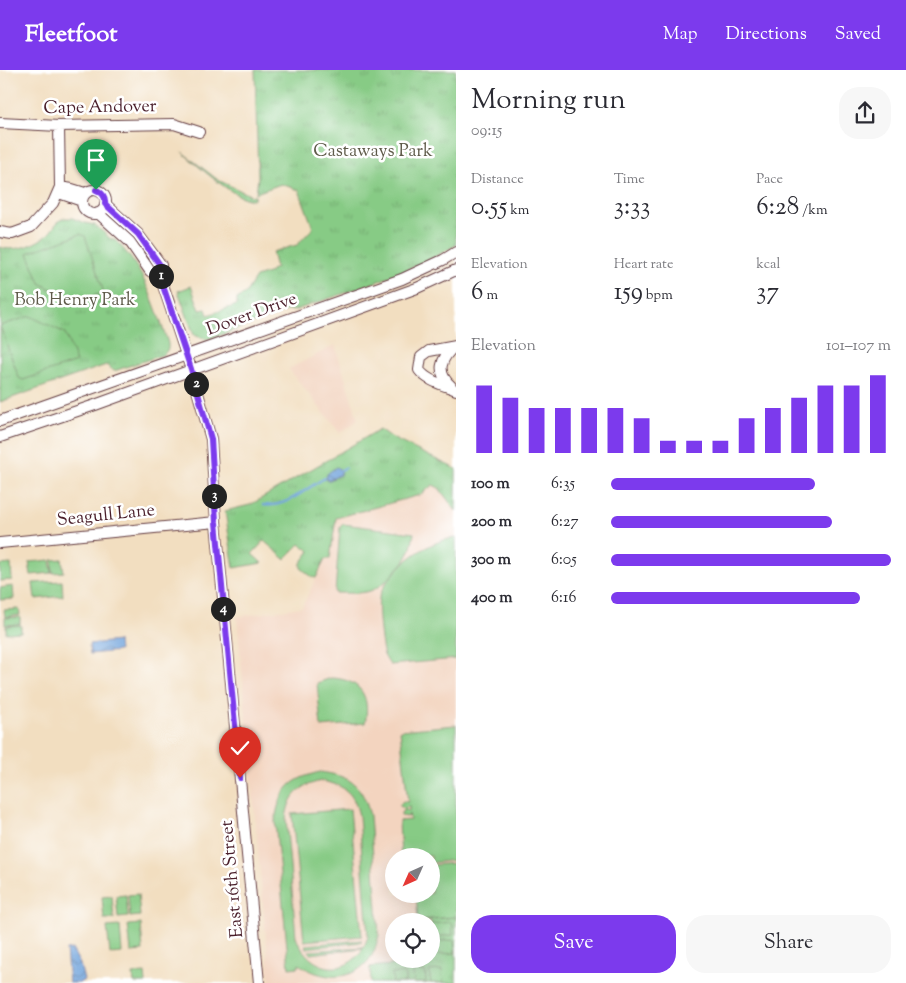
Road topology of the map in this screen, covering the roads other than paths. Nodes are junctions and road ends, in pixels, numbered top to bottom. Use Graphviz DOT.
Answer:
graph roads {
  1 [pos="0,123"];
  2 [pos="59,126"];
  3 [pos="199,132"];
  4 [pos="59,190"];
  5 [pos="83,197"];
  6 [pos="105,204"];
  7 [pos="98,213"];
  8 [pos="0,232"];
  9 [pos="138,234"];
  10 [pos="130,241"];
  11 [pos="456,252"];
  12 [pos="456,270"];
  13 [pos="161,280"];
  14 [pos="456,346"];
  15 [pos="187,356"];
  16 [pos="191,369"];
  17 [pos="455,389"];
  18 [pos="0,422"];
  19 [pos="0,437"];
  20 [pos="216,522"];
  21 [pos="0,543"];
  22 [pos="259,983"];
  1 -- 2 [label="street, Cape Andover"];
  2 -- 3 [label="street, Cape Andover"];
  2 -- 4 [label="street"];
  4 -- 5 [label="street"];
  4 -- 8 [label="street"];
  5 -- 6 [label="street"];
  5 -- 7 [label="street"];
  6 -- 7 [label="street"];
  6 -- 9 [label="street, East 16th Street"];
  7 -- 10 [label="street"];
  9 -- 10 [label="street"];
  9 -- 13 [label="street, East 16th Street"];
  10 -- 13 [label="street"];
  11 -- 15 [label="street, Dover Drive"];
  12 -- 16 [label="street, Dover Drive"];
  13 -- 15 [label="street, East 16th Street"];
  14 -- 17 [label="street"];
  14 -- 17 [label="street"];
  15 -- 16 [label="street, East 16th Street"];
  15 -- 18 [label="street, Dover Drive"];
  16 -- 19 [label="street, Dover Drive"];
  16 -- 20 [label="street, East 16th Street"];
  20 -- 21 [label="street, Seagull Lane"];
  20 -- 22 [label="street, East 16th Street"];
}
